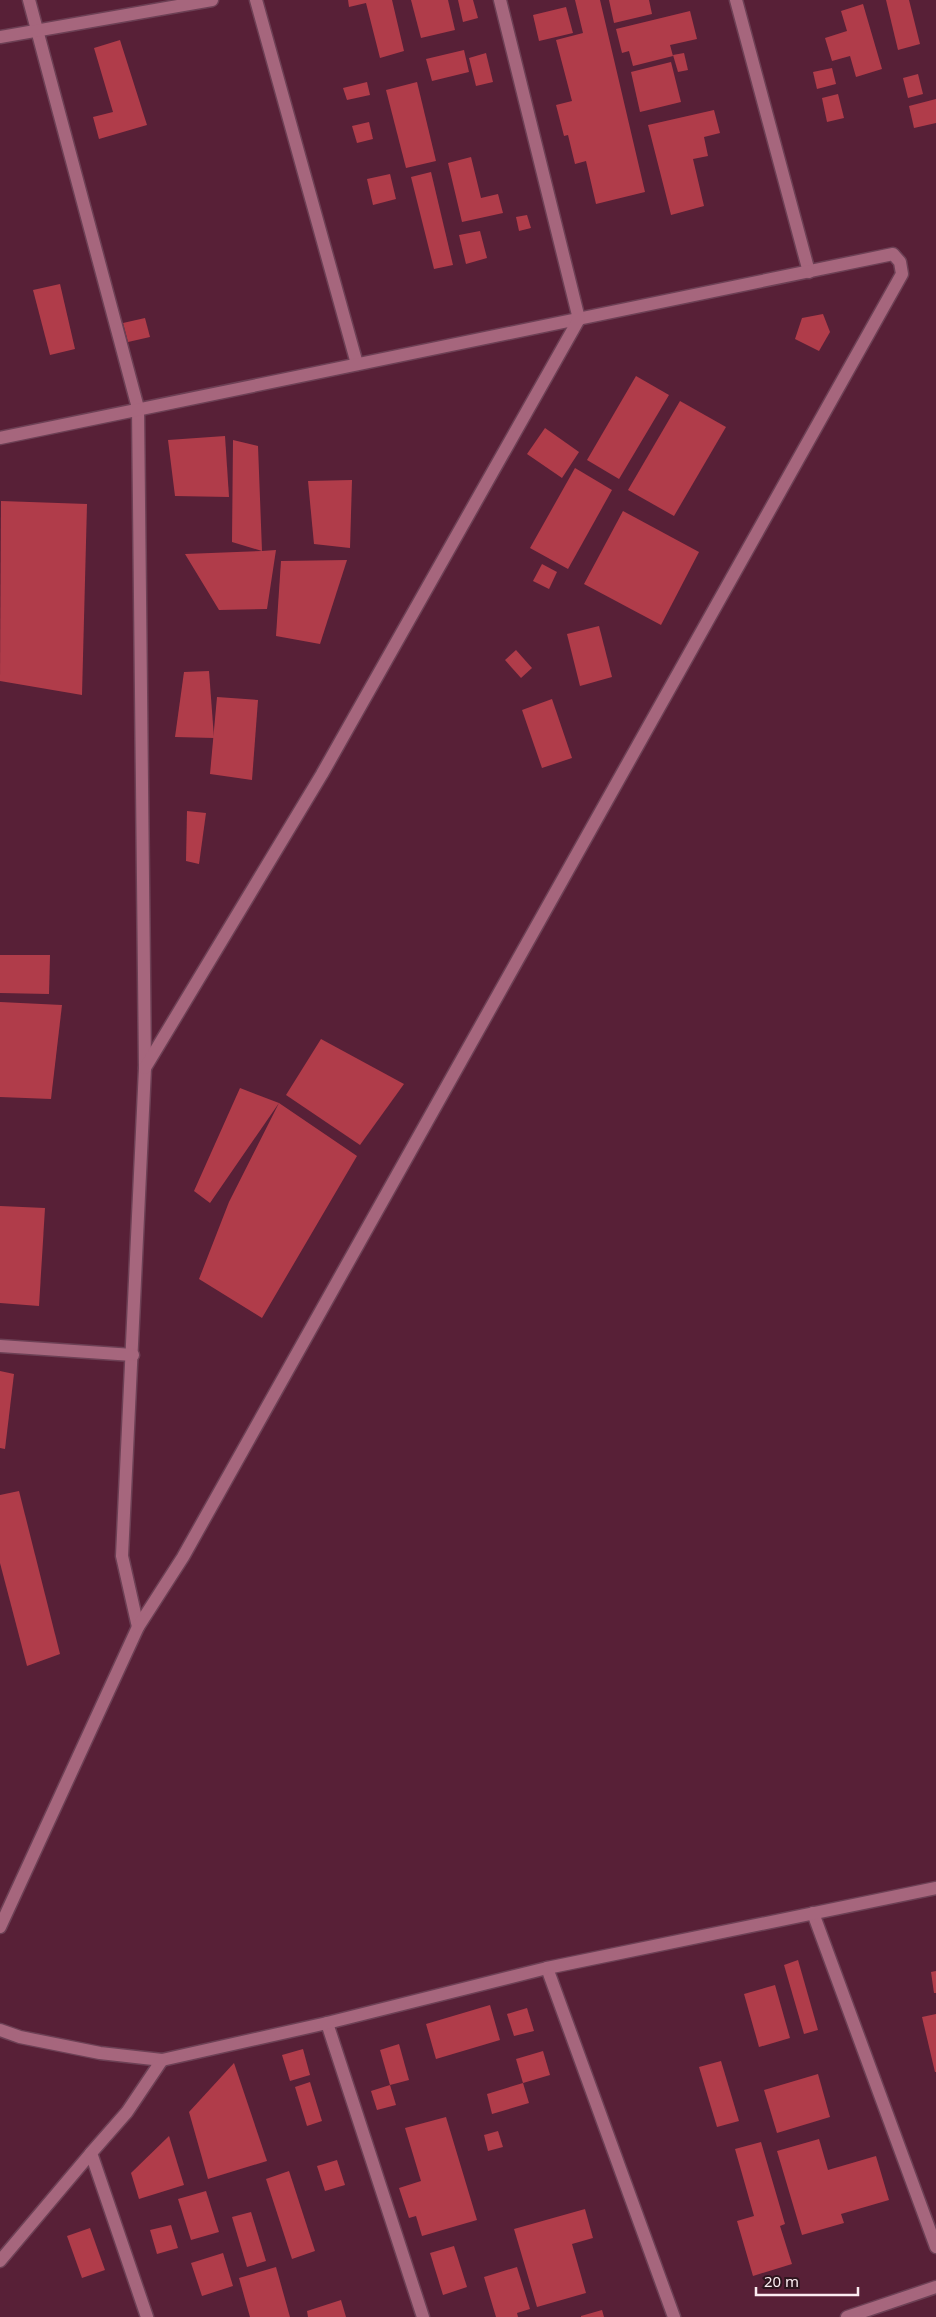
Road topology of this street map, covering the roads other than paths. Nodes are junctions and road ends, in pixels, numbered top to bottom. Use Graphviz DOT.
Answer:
graph roads {
  1 [pos="29,0"];
  2 [pos="212,0"];
  3 [pos="256,0"];
  4 [pos="500,0"];
  5 [pos="736,0"];
  6 [pos="37,31"];
  7 [pos="0,37"];
  8 [pos="809,272"];
  9 [pos="579,319"];
  10 [pos="357,364"];
  11 [pos="138,408"];
  12 [pos="0,438"];
  13 [pos="145,1068"];
  14 [pos="0,1346"];
  15 [pos="133,1355"];
  16 [pos="138,1628"];
  17 [pos="936,1888"];
  18 [pos="813,1913"];
  19 [pos="0,1927"];
  20 [pos="547,1968"];
  21 [pos="327,2023"];
  22 [pos="0,2030"];
  23 [pos="162,2060"];
  24 [pos="91,2153"];
  25 [pos="936,2247"];
  26 [pos="0,2261"];
  27 [pos="936,2287"];
  28 [pos="147,2317"];
  29 [pos="423,2317"];
  30 [pos="674,2317"];
  31 [pos="847,2317"];
  1 -- 6 [label="street"];
  2 -- 6 [label="street"];
  3 -- 10 [label="street"];
  4 -- 9 [label="street"];
  5 -- 8 [label="street"];
  6 -- 7 [label="street"];
  6 -- 11 [label="street"];
  8 -- 9 [label="street"];
  8 -- 16 [label="street"];
  9 -- 10 [label="street"];
  9 -- 13 [label="street"];
  10 -- 11 [label="street"];
  11 -- 12 [label="street"];
  11 -- 13 [label="street"];
  13 -- 15 [label="street"];
  14 -- 15 [label="street"];
  15 -- 16 [label="street"];
  16 -- 19 [label="street"];
  17 -- 18 [label="street"];
  18 -- 20 [label="street"];
  18 -- 25 [label="street"];
  20 -- 21 [label="street"];
  20 -- 30 [label="street"];
  21 -- 23 [label="street"];
  21 -- 29 [label="street"];
  22 -- 23 [label="street"];
  23 -- 24 [label="street"];
  24 -- 26 [label="street"];
  24 -- 28 [label="street"];
  27 -- 31 [label="street"];
}
